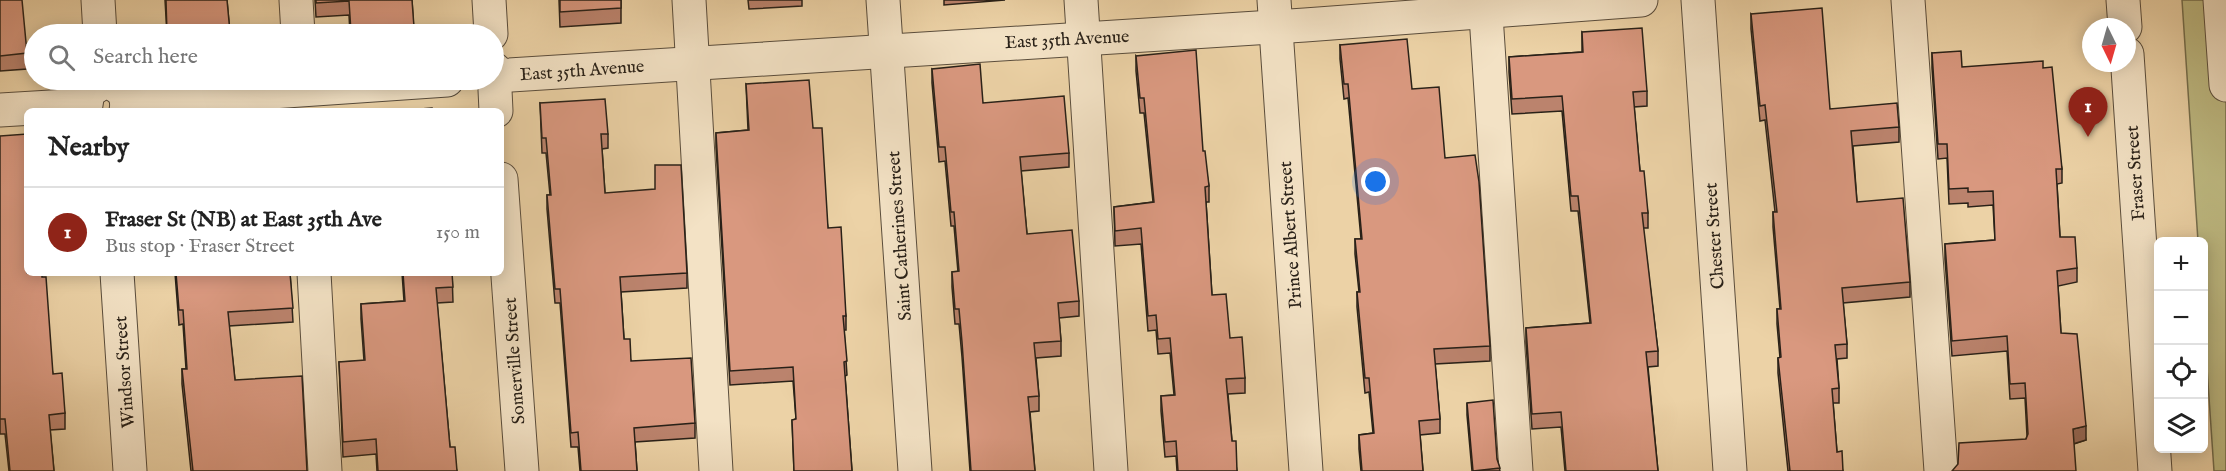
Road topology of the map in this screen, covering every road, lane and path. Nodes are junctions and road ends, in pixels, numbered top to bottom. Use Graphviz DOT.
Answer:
graph roads {
  1 [pos="98,0"];
  2 [pos="296,0"];
  3 [pos="489,0"];
  4 [pos="689,0"];
  5 [pos="883,0"];
  6 [pos="1081,0"];
  7 [pos="1641,0"];
  8 [pos="1698,0"];
  9 [pos="1908,0"];
  10 [pos="2123,0"];
  11 [pos="2220,0"];
  12 [pos="1486,5"];
  13 [pos="1275,13"];
  14 [pos="2124,18"];
  15 [pos="99,24"];
  16 [pos="297,24"];
  17 [pos="490,24"];
  18 [pos="1084,38"];
  19 [pos="886,50"];
  20 [pos="692,63"];
  21 [pos="2128,72"];
  22 [pos="504,75"];
  23 [pos="2226,85"];
  24 [pos="336,90"];
  25 [pos="495,90"];
  26 [pos="303,93"];
  27 [pos="105,98"];
  28 [pos="496,108"];
  29 [pos="0,110"];
  30 [pos="504,221"];
  31 [pos="117,276"];
  32 [pos="314,276"];
  33 [pos="130,471"];
  34 [pos="325,471"];
  35 [pos="522,471"];
  36 [pos="716,471"];
  37 [pos="915,471"];
  38 [pos="1111,471"];
  39 [pos="1306,471"];
  40 [pos="1516,471"];
  41 [pos="1730,471"];
  42 [pos="1941,471"];
  43 [pos="2155,471"];
  1 -- 15 [label="street"];
  2 -- 16 [label="street"];
  3 -- 17 [label="street"];
  4 -- 20 [label="street"];
  5 -- 19 [label="street, Saint Catherines Street"];
  6 -- 18 [label="street"];
  7 -- 12 [label="street, East 35th Avenue"];
  8 -- 41 [label="street, Chester Street"];
  9 -- 42 [label="street"];
  10 -- 14 [label="street"];
  11 -- 23 [label="street"];
  12 -- 13 [label="street, East 35th Avenue"];
  12 -- 40 [label="street"];
  13 -- 18 [label="street, East 35th Avenue"];
  13 -- 39 [label="street, Prince Albert Street"];
  18 -- 19 [label="street, East 35th Avenue"];
  18 -- 38 [label="street"];
  19 -- 20 [label="street, East 35th Avenue"];
  19 -- 37 [label="street, Saint Catherines Street"];
  20 -- 22 [label="street, East 35th Avenue"];
  20 -- 36 [label="street"];
  21 -- 43 [label="street, Fraser Street"];
  24 -- 26 [label="street"];
  25 -- 28 [label="street"];
  26 -- 27 [label="street"];
  27 -- 29 [label="street"];
  30 -- 35 [label="street, Somerville Street"];
  31 -- 33 [label="street, Windsor Street"];
  32 -- 34 [label="street"];
}
